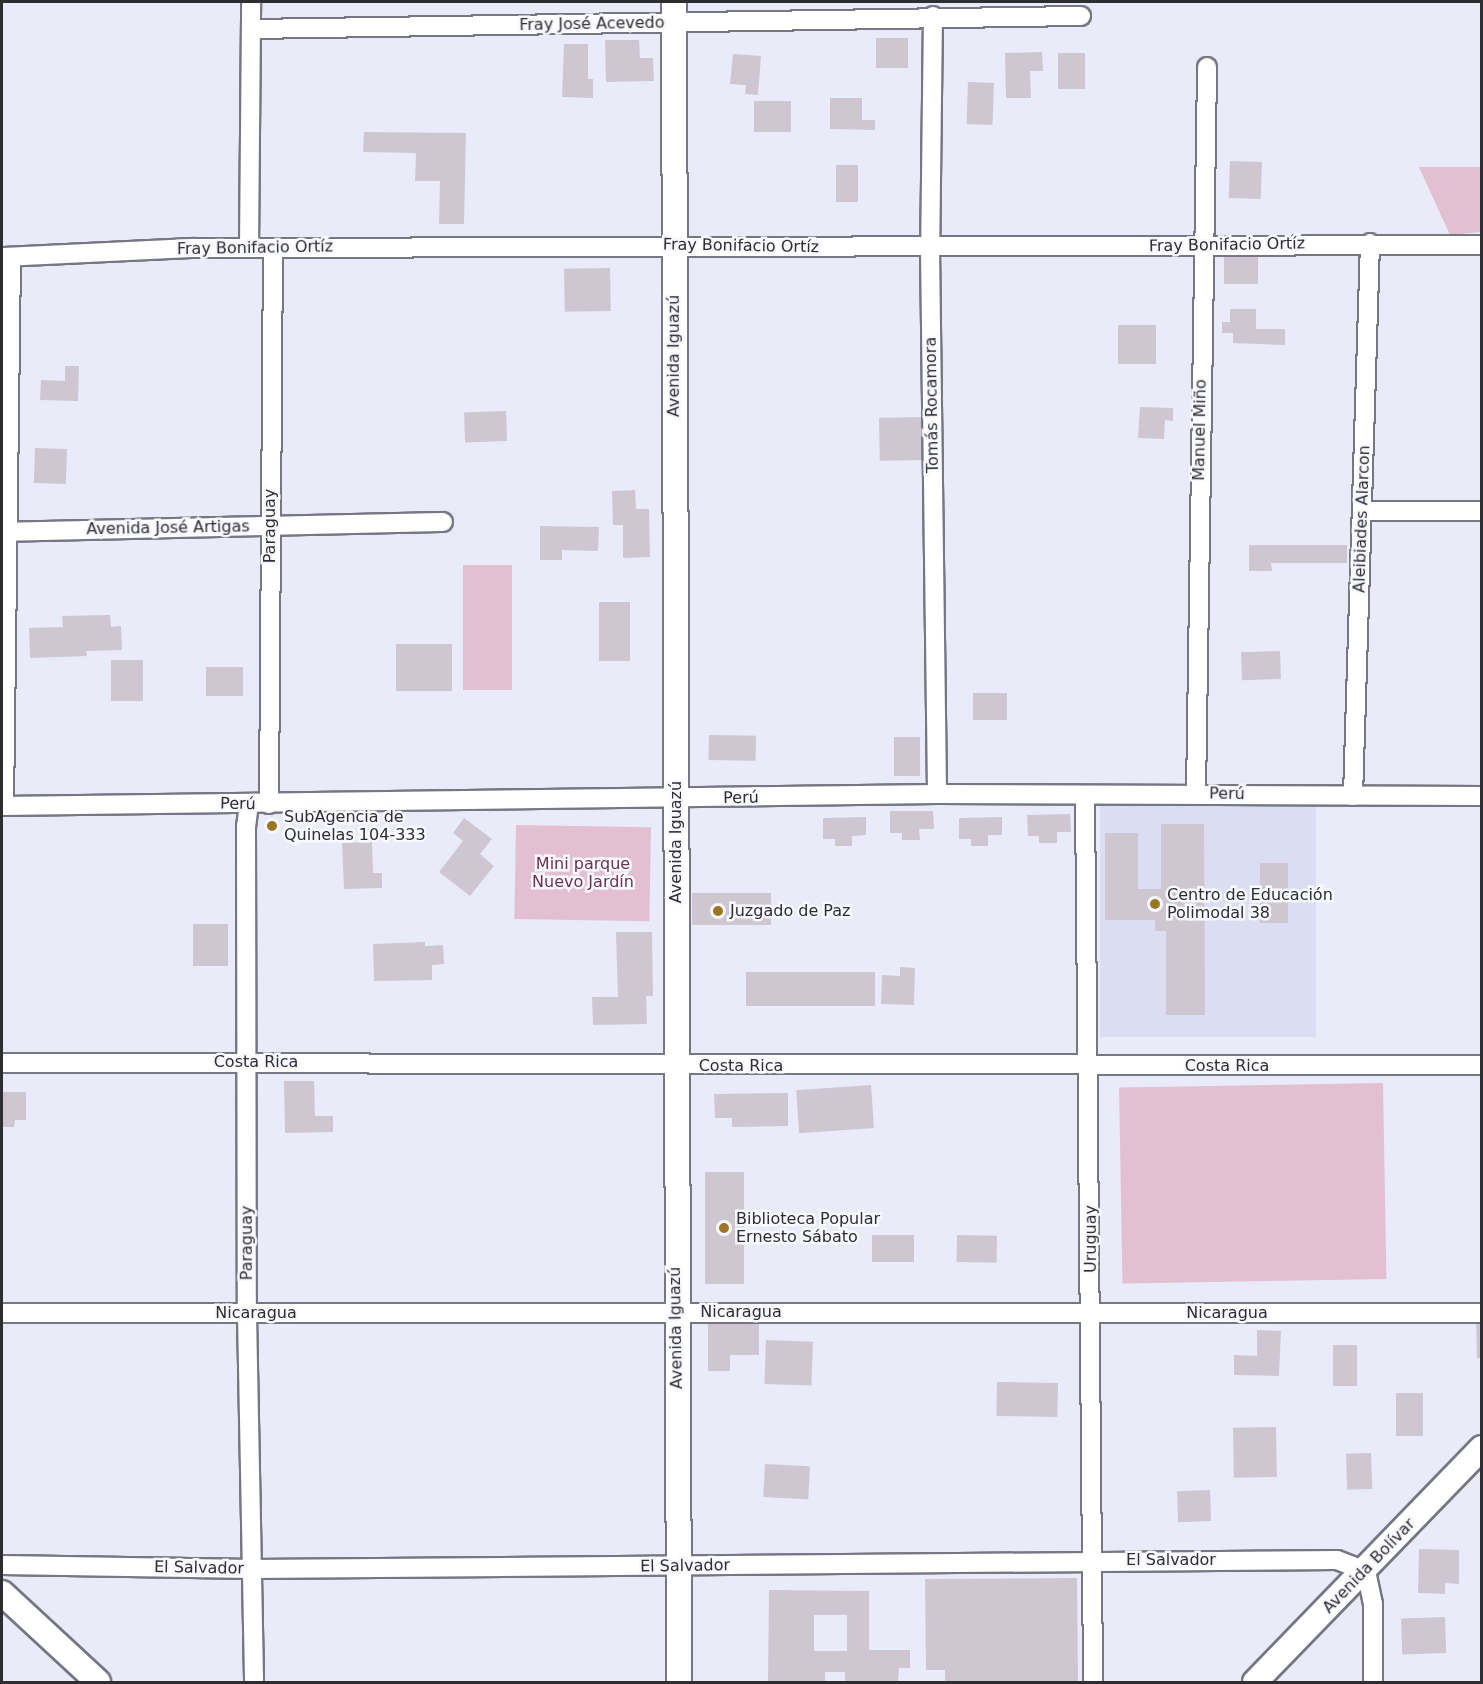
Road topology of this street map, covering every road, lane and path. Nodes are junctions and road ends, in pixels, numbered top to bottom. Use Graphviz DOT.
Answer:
graph roads {
  1 [pos="251,2"];
  2 [pos="674,12"];
  3 [pos="933,16"];
  4 [pos="1082,16"];
  5 [pos="251,29"];
  6 [pos="1207,67"];
  7 [pos="1370,243"];
  8 [pos="674,245"];
  9 [pos="1203,245"];
  10 [pos="1482,245"];
  11 [pos="249,248"];
  12 [pos="273,248"];
  13 [pos="930,249"];
  14 [pos="6,257"];
  15 [pos="1362,511"];
  16 [pos="1482,511"];
  17 [pos="443,522"];
  18 [pos="270,525"];
  19 [pos="3,532"];
  20 [pos="937,794"];
  21 [pos="1196,794"];
  22 [pos="1085,796"];
  23 [pos="1353,796"];
  24 [pos="1482,796"];
  25 [pos="676,799"];
  26 [pos="249,803"];
  27 [pos="269,804"];
  28 [pos="3,806"];
  29 [pos="247,1062"];
  30 [pos="2,1063"];
  31 [pos="1482,1065"];
  32 [pos="674,1066"];
  33 [pos="1089,1066"];
  34 [pos="676,1312"];
  35 [pos="2,1313"];
  36 [pos="1482,1313"];
  37 [pos="247,1314"];
  38 [pos="1089,1314"];
  39 [pos="1482,1448"];
  40 [pos="1092,1559"];
  41 [pos="2,1565"];
  42 [pos="679,1567"];
  43 [pos="253,1569"];
  44 [pos="1366,1571"];
  45 [pos="2,1593"];
  46 [pos="98,1683"];
  47 [pos="254,1683"];
  48 [pos="679,1683"];
  49 [pos="1093,1683"];
  50 [pos="1255,1683"];
  51 [pos="1373,1683"];
  1 -- 5 [label="street"];
  2 -- 3 [label="street, Fray José Acevedo"];
  2 -- 5 [label="street, Fray José Acevedo"];
  2 -- 8 [label="main road, Avenida Iguazú"];
  3 -- 4 [label="street, Fray José Acevedo"];
  3 -- 13 [label="street, Tomás Rocamora"];
  5 -- 11 [label="street"];
  6 -- 9 [label="street, Manuel Miño"];
  7 -- 9 [label="street, Fray Bonifacio Ortíz"];
  7 -- 10 [label="street, Fray Bonifacio Ortíz"];
  7 -- 15 [label="street, Aleibiades Alarcon"];
  8 -- 12 [label="street, Fray Bonifacio Ortíz"];
  8 -- 13 [label="street, Fray Bonifacio Ortíz"];
  8 -- 25 [label="main road, Avenida Iguazú"];
  9 -- 13 [label="street, Fray Bonifacio Ortíz"];
  9 -- 21 [label="street, Manuel Miño"];
  11 -- 12 [label="street, Fray Bonifacio Ortíz"];
  11 -- 14 [label="street, Fray Bonifacio Ortíz"];
  12 -- 18 [label="street, Paraguay"];
  13 -- 20 [label="street, Tomás Rocamora"];
  14 -- 19 [label="street"];
  15 -- 16 [label="street"];
  15 -- 23 [label="street, Aleibiades Alarcon"];
  17 -- 18 [label="street, Avenida José Artigas"];
  18 -- 19 [label="street, Avenida José Artigas"];
  18 -- 27 [label="street, Paraguay"];
  19 -- 28 [label="street"];
  20 -- 22 [label="street, Perú"];
  20 -- 25 [label="street, Perú"];
  21 -- 22 [label="street, Perú"];
  21 -- 23 [label="street, Perú"];
  22 -- 33 [label="street, Uruguay"];
  23 -- 24 [label="street, Perú"];
  25 -- 27 [label="street, Perú"];
  25 -- 32 [label="main road, Avenida Iguazú"];
  26 -- 27 [label="street, Perú"];
  26 -- 28 [label="street, Perú"];
  26 -- 29 [label="street, Paraguay"];
  29 -- 30 [label="street, Costa Rica"];
  29 -- 32 [label="street, Costa Rica"];
  29 -- 37 [label="street, Paraguay"];
  31 -- 33 [label="street, Costa Rica"];
  32 -- 33 [label="street, Costa Rica"];
  32 -- 34 [label="main road, Avenida Iguazú"];
  33 -- 38 [label="street, Uruguay"];
  34 -- 37 [label="street, Nicaragua"];
  34 -- 38 [label="street, Nicaragua"];
  34 -- 42 [label="main road, Avenida Iguazú"];
  35 -- 37 [label="street, Nicaragua"];
  36 -- 38 [label="street, Nicaragua"];
  37 -- 43 [label="street, Paraguay"];
  38 -- 40 [label="street, Uruguay"];
  39 -- 44 [label="main road, Avenida Bolívar"];
  40 -- 42 [label="street, El Salvador"];
  40 -- 44 [label="street, El Salvador"];
  40 -- 49 [label="street, Uruguay"];
  41 -- 43 [label="street, El Salvador"];
  42 -- 43 [label="street, El Salvador"];
  42 -- 48 [label="main road, Avenida Iguazú"];
  43 -- 47 [label="street, Paraguay"];
  44 -- 50 [label="main road, Avenida Bolívar"];
  44 -- 51 [label="street"];
  45 -- 46 [label="main road"];
}
